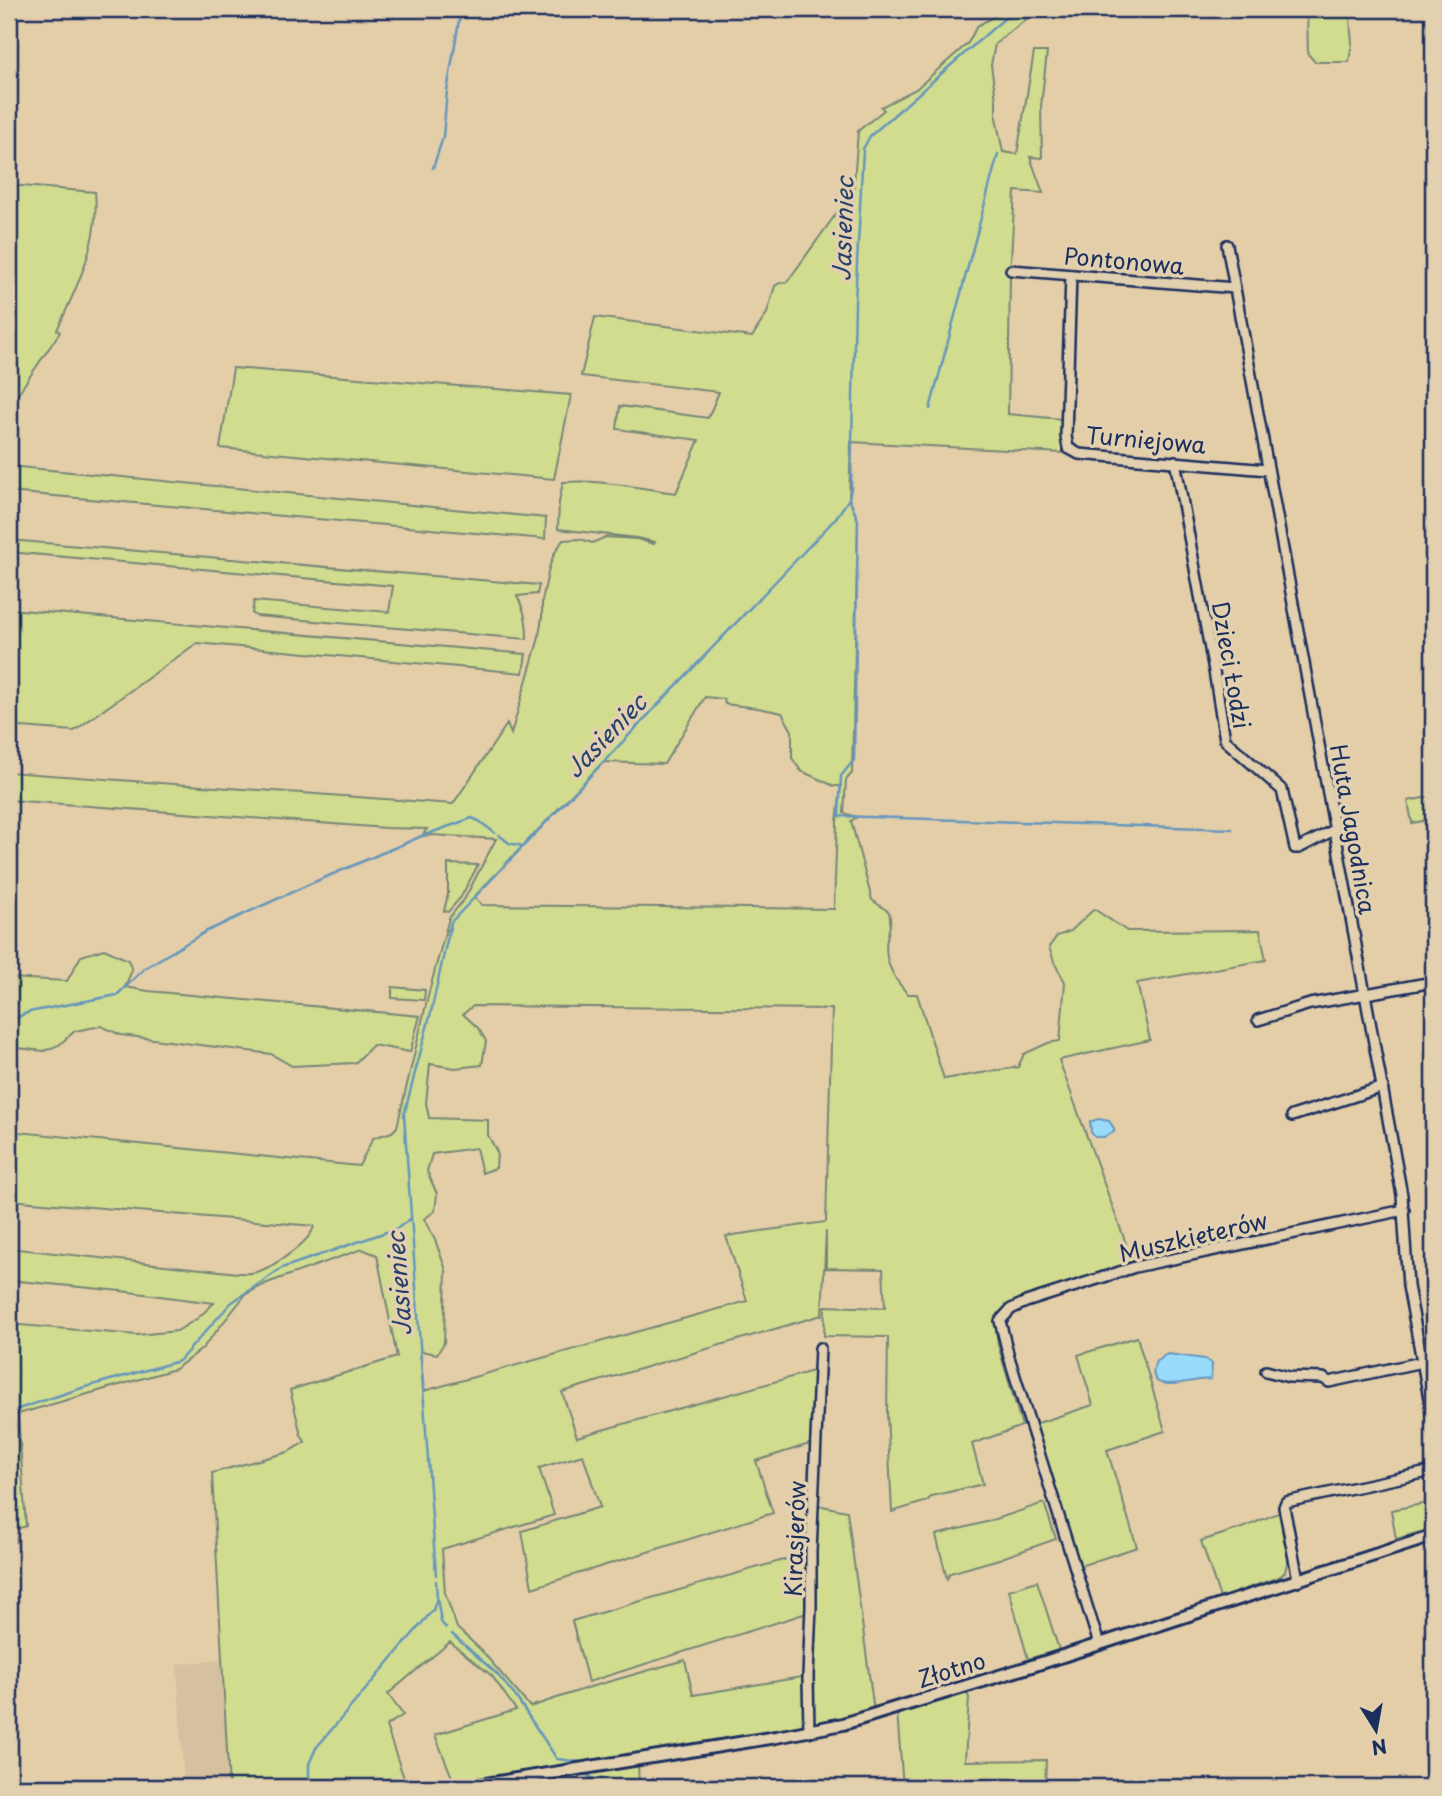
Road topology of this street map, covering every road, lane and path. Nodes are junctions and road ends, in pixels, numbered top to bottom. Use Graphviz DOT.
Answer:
graph roads {
  1 [pos="1227,245"];
  2 [pos="1011,270"];
  3 [pos="1071,275"];
  4 [pos="1235,288"];
  5 [pos="1175,461"];
  6 [pos="1268,470"];
  7 [pos="1334,830"];
  8 [pos="1433,982"];
  9 [pos="1365,993"];
  10 [pos="1258,1020"];
  11 [pos="1383,1087"];
  12 [pos="1292,1116"];
  13 [pos="1404,1210"];
  14 [pos="821,1348"];
  15 [pos="1422,1362"];
  16 [pos="1266,1371"];
  17 [pos="1433,1420"];
  18 [pos="1433,1471"];
  19 [pos="1433,1536"];
  20 [pos="1298,1580"];
  21 [pos="1099,1644"];
  22 [pos="808,1732"];
  23 [pos="467,1787"];
  1 -- 4 [label="street, Huta Jagodnica"];
  2 -- 3 [label="street, Pontonowa"];
  3 -- 4 [label="street, Pontonowa"];
  3 -- 5 [label="street, Turniejowa"];
  4 -- 6 [label="street, Huta Jagodnica"];
  5 -- 6 [label="street, Turniejowa"];
  5 -- 7 [label="street, Dzieci Łodzi"];
  6 -- 7 [label="street, Huta Jagodnica"];
  7 -- 9 [label="street, Huta Jagodnica"];
  8 -- 9 [label="street"];
  9 -- 10 [label="street"];
  9 -- 11 [label="street, Huta Jagodnica"];
  11 -- 12 [label="street"];
  11 -- 13 [label="street, Huta Jagodnica"];
  13 -- 15 [label="street, Huta Jagodnica"];
  13 -- 21 [label="street, Muszkieterów"];
  14 -- 22 [label="street, Kirasjerów"];
  15 -- 16 [label="street"];
  15 -- 17 [label="street, Huta Jagodnica"];
  18 -- 20 [label="street"];
  19 -- 20 [label="street, Złotno"];
  20 -- 21 [label="street, Złotno"];
  21 -- 22 [label="street, Złotno"];
  22 -- 23 [label="street, Złotno"];
}
